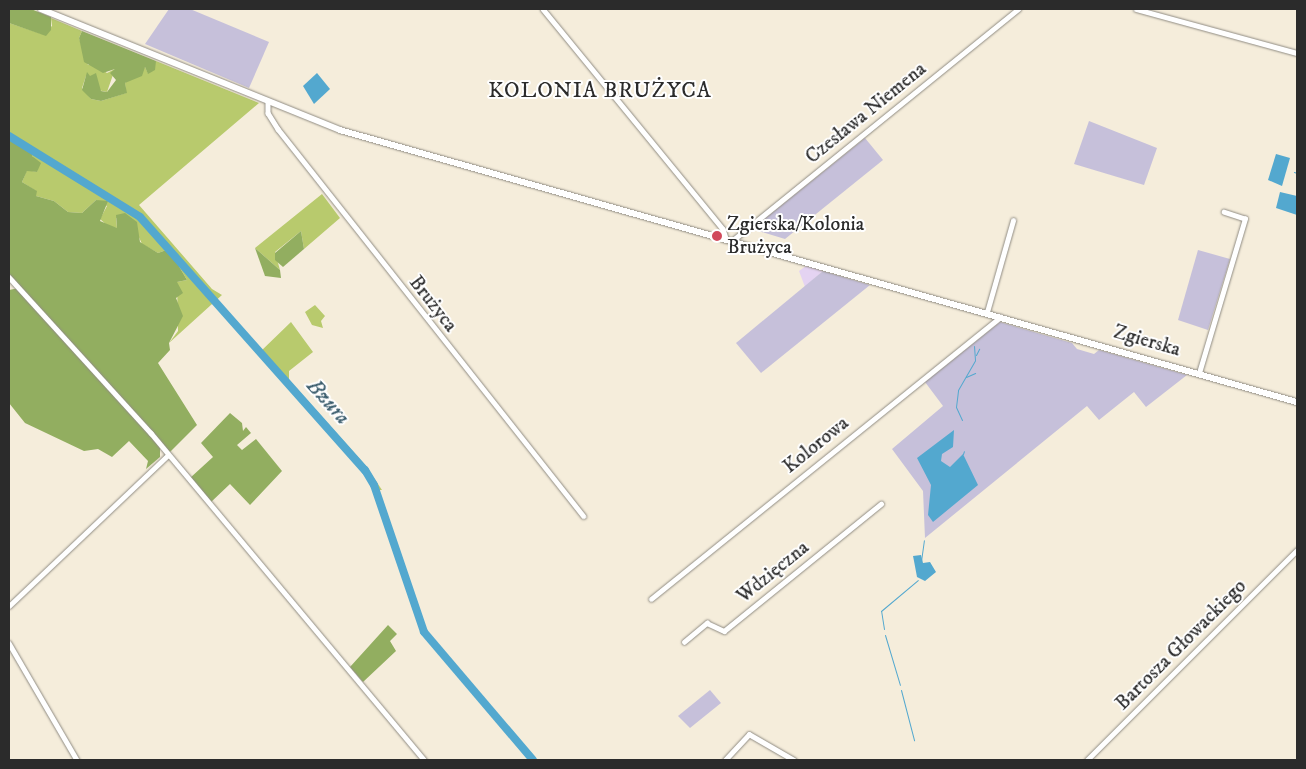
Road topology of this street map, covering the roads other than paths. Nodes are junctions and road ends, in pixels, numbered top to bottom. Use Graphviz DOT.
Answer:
graph roads {
  1 [pos="41,9"];
  2 [pos="543,9"];
  3 [pos="1018,9"];
  4 [pos="1136,9"];
  5 [pos="1297,54"];
  6 [pos="267,104"];
  7 [pos="1224,212"];
  8 [pos="1013,221"];
  9 [pos="726,238"];
  10 [pos="733,240"];
  11 [pos="9,277"];
  12 [pos="987,312"];
  13 [pos="1001,316"];
  14 [pos="1199,373"];
  15 [pos="1297,402"];
  16 [pos="168,455"];
  17 [pos="881,504"];
  18 [pos="584,516"];
  19 [pos="1297,550"];
  20 [pos="651,599"];
  21 [pos="9,606"];
  22 [pos="9,642"];
  23 [pos="684,642"];
  24 [pos="77,760"];
  25 [pos="424,760"];
  26 [pos="725,760"];
  27 [pos="794,760"];
  28 [pos="1087,760"];
  1 -- 6 [label="main road, Zgierska"];
  2 -- 9 [label="street"];
  3 -- 10 [label="street, Czesława Niemena"];
  4 -- 5 [label="street"];
  6 -- 9 [label="main road, Zgierska"];
  6 -- 18 [label="street, Brużyca"];
  7 -- 14 [label="street"];
  8 -- 12 [label="street"];
  9 -- 10 [label="main road, Zgierska"];
  10 -- 12 [label="main road, Zgierska"];
  11 -- 16 [label="street"];
  12 -- 13 [label="main road, Zgierska"];
  13 -- 14 [label="main road, Zgierska"];
  13 -- 20 [label="street, Kolorowa"];
  14 -- 15 [label="main road, Zgierska"];
  16 -- 21 [label="street"];
  16 -- 25 [label="street"];
  17 -- 23 [label="street, Wdzięczna"];
  19 -- 28 [label="street, Bartosza Głowackiego"];
  22 -- 24 [label="street"];
  26 -- 27 [label="street"];
}
